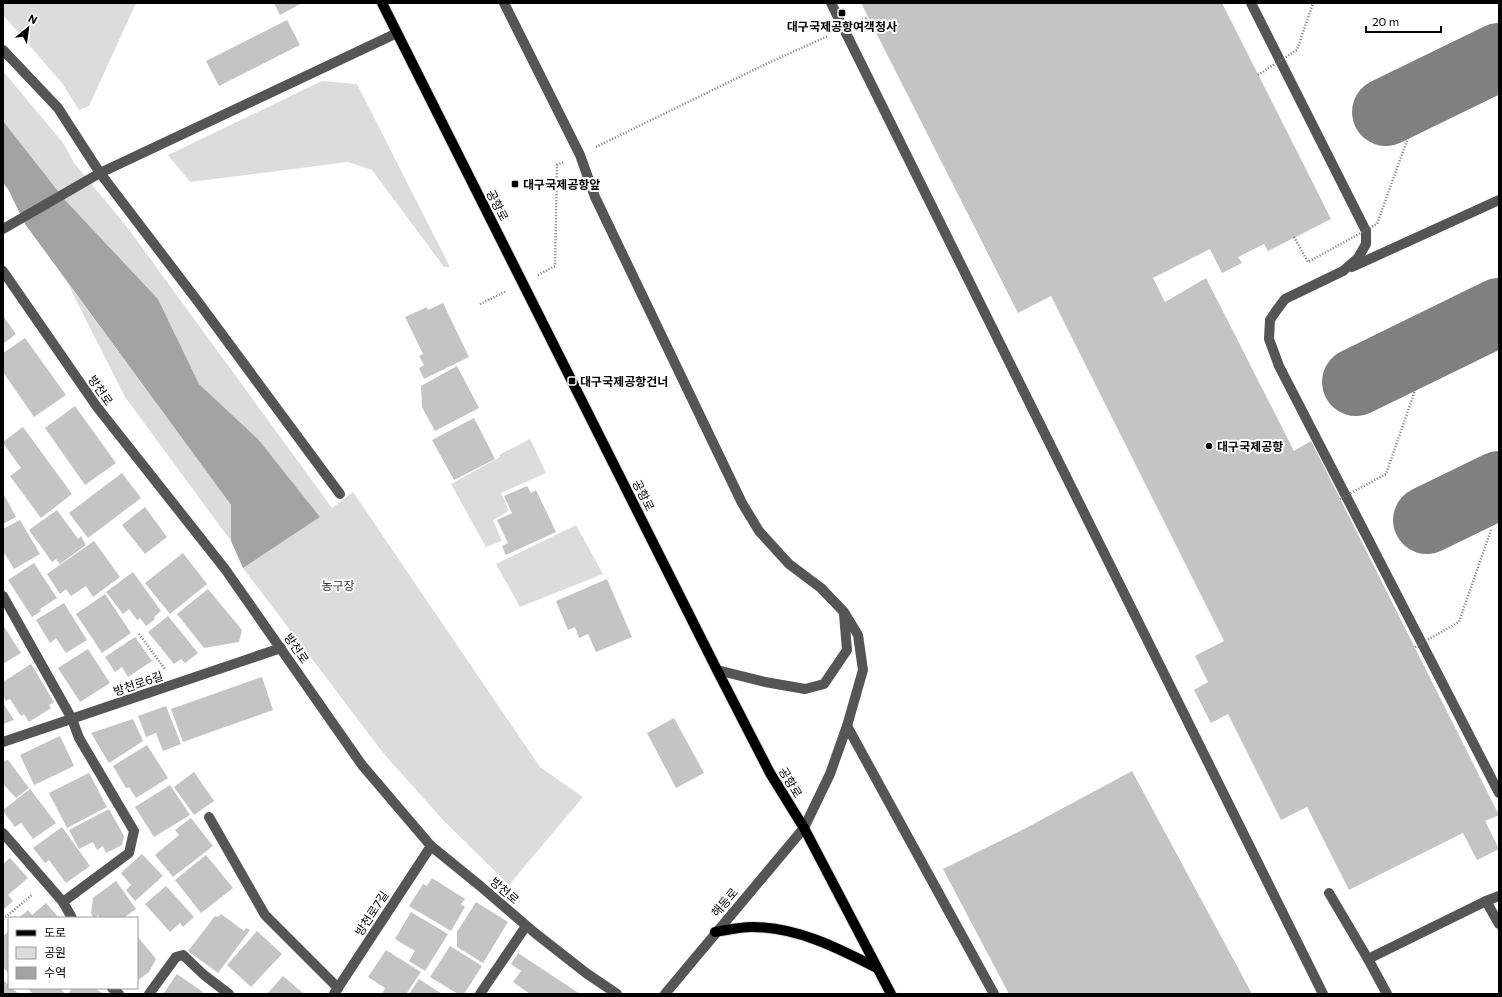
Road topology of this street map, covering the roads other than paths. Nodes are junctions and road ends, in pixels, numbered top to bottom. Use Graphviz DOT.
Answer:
graph roads {
  1 [pos="382,3"];
  2 [pos="504,3"];
  3 [pos="831,3"];
  4 [pos="1251,3"];
  5 [pos="397,33"];
  6 [pos="3,50"];
  7 [pos="100,173"];
  8 [pos="1499,200"];
  9 [pos="3,229"];
  10 [pos="3,271"];
  11 [pos="1336,275"];
  12 [pos="340,494"];
  13 [pos="3,596"];
  14 [pos="844,612"];
  15 [pos="281,648"];
  16 [pos="717,670"];
  17 [pos="72,719"];
  18 [pos="847,726"];
  19 [pos="3,742"];
  20 [pos="1499,793"];
  21 [pos="209,817"];
  22 [pos="804,828"];
  23 [pos="3,833"];
  24 [pos="431,846"];
  25 [pos="1329,892"];
  26 [pos="1499,896"];
  27 [pos="1486,901"];
  28 [pos="63,902"];
  29 [pos="71,917"];
  30 [pos="1499,924"];
  31 [pos="526,926"];
  32 [pos="716,932"];
  33 [pos="1368,959"];
  34 [pos="877,968"];
  35 [pos="336,991"];
  36 [pos="149,994"];
  37 [pos="229,994"];
  38 [pos="480,994"];
  39 [pos="617,994"];
  40 [pos="665,994"];
  41 [pos="891,994"];
  42 [pos="994,994"];
  43 [pos="1323,994"];
  44 [pos="1387,994"];
  1 -- 5 [label="main road, 공항로"];
  2 -- 14 [label="street, 해동로"];
  3 -- 43 [label="street"];
  4 -- 11 [label="street"];
  5 -- 7 [label="street"];
  5 -- 16 [label="main road, 공항로"];
  6 -- 7 [label="street"];
  7 -- 9 [label="street"];
  7 -- 12 [label="street"];
  8 -- 11 [label="street"];
  10 -- 15 [label="street, 방천로"];
  11 -- 20 [label="street"];
  13 -- 17 [label="street"];
  14 -- 16 [label="street"];
  14 -- 18 [label="street, 해동로"];
  15 -- 17 [label="street, 방천로6길"];
  15 -- 24 [label="street, 방천로"];
  16 -- 22 [label="main road, 공항로"];
  17 -- 19 [label="street, 방천로6길"];
  17 -- 28 [label="street"];
  18 -- 22 [label="street, 해동로"];
  18 -- 42 [label="street"];
  21 -- 35 [label="street"];
  22 -- 32 [label="street, 해동로"];
  22 -- 34 [label="main road, 공항로"];
  23 -- 28 [label="street"];
  24 -- 31 [label="street, 방천로"];
  24 -- 35 [label="street, 방천로7길"];
  25 -- 33 [label="street"];
  26 -- 27 [label="street"];
  27 -- 30 [label="street"];
  27 -- 33 [label="street"];
  28 -- 29 [label="street"];
  31 -- 38 [label="street"];
  31 -- 39 [label="street, 방천로"];
  32 -- 34 [label="main road"];
  32 -- 40 [label="street, 해동로"];
  33 -- 44 [label="street"];
  34 -- 41 [label="main road, 공항로"];
  36 -- 37 [label="street"];
}
